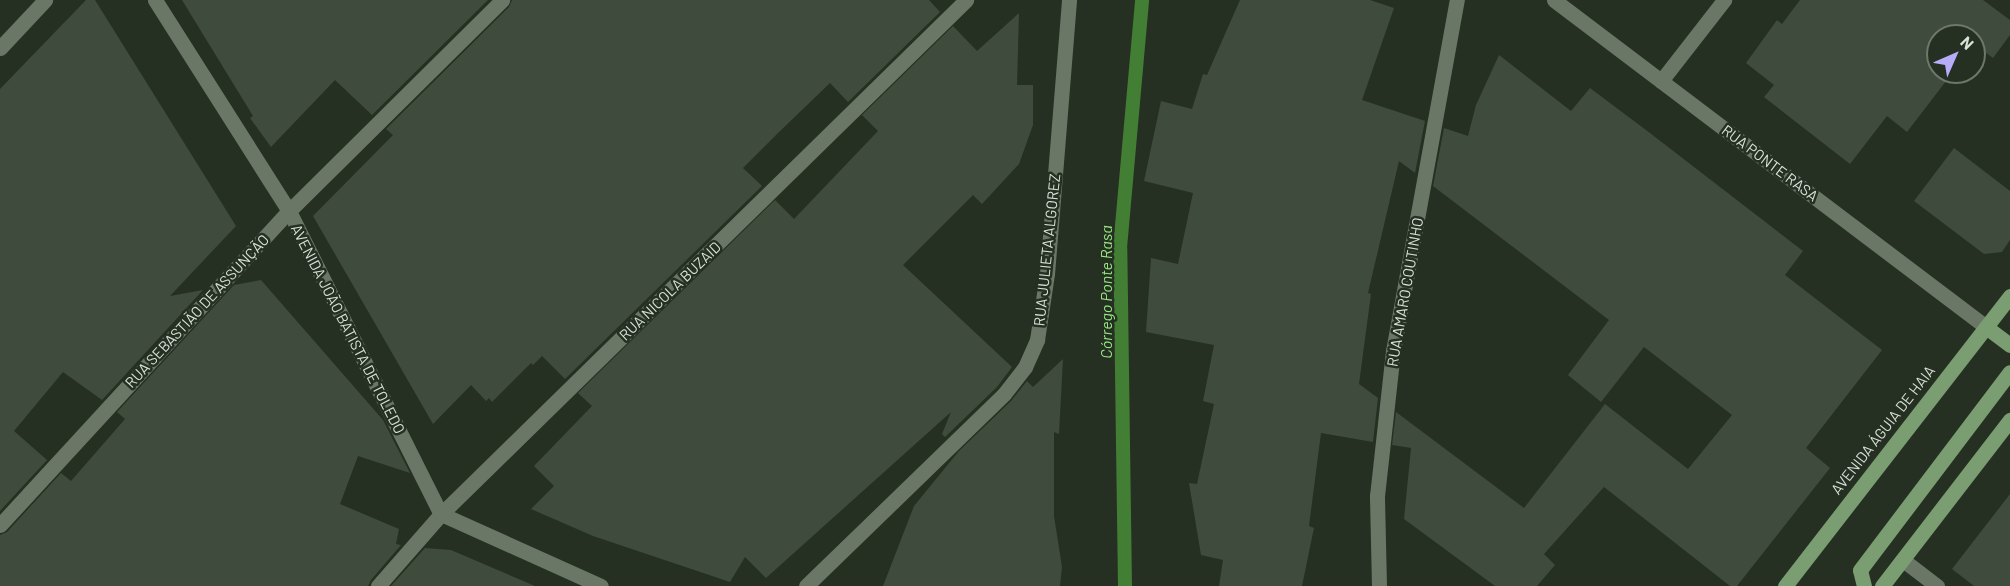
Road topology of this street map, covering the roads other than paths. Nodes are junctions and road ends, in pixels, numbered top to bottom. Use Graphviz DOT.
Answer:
graph roads {
  1 [pos="45,0"];
  2 [pos="155,0"];
  3 [pos="502,0"];
  4 [pos="966,0"];
  5 [pos="1069,0"];
  6 [pos="1457,0"];
  7 [pos="1554,0"];
  8 [pos="1724,0"];
  9 [pos="0,48"];
  10 [pos="1661,81"];
  11 [pos="289,211"];
  12 [pos="2010,296"];
  13 [pos="1986,327"];
  14 [pos="2010,345"];
  15 [pos="2010,372"];
  16 [pos="2010,420"];
  17 [pos="441,514"];
  18 [pos="0,525"];
  19 [pos="1903,560"];
  20 [pos="378,586"];
  21 [pos="601,586"];
  22 [pos="806,586"];
  23 [pos="1379,586"];
  24 [pos="1785,586"];
  25 [pos="1864,586"];
  26 [pos="1882,586"];
  27 [pos="1937,586"];
  1 -- 9 [label="street"];
  2 -- 11 [label="street, AVENIDA JOÃO BATISTA DE TOLEDO"];
  3 -- 11 [label="street, RUA SEBASTIÃO DE ASSUNÇÃO"];
  4 -- 17 [label="street, RUA NICOLA BUZAID"];
  5 -- 22 [label="street, RUA JULIETA ALGOREZ"];
  6 -- 23 [label="street, RUA AMARO COUTINHO"];
  7 -- 10 [label="street, RUA PONTE RASA"];
  8 -- 10 [label="street"];
  10 -- 13 [label="street, RUA PONTE RASA"];
  11 -- 17 [label="street, AVENIDA JOÃO BATISTA DE TOLEDO"];
  11 -- 18 [label="street, RUA SEBASTIÃO DE ASSUNÇÃO"];
  12 -- 13 [label="main road, AVENIDA ÁGUIA DE HAIA"];
  13 -- 14 [label="main road"];
  13 -- 24 [label="main road, AVENIDA ÁGUIA DE HAIA"];
  15 -- 25 [label="main road"];
  16 -- 19 [label="main road"];
  17 -- 20 [label="street, RUA NICOLA BUZAID"];
  17 -- 21 [label="street"];
  19 -- 26 [label="main road"];
  19 -- 27 [label="street"];
}
